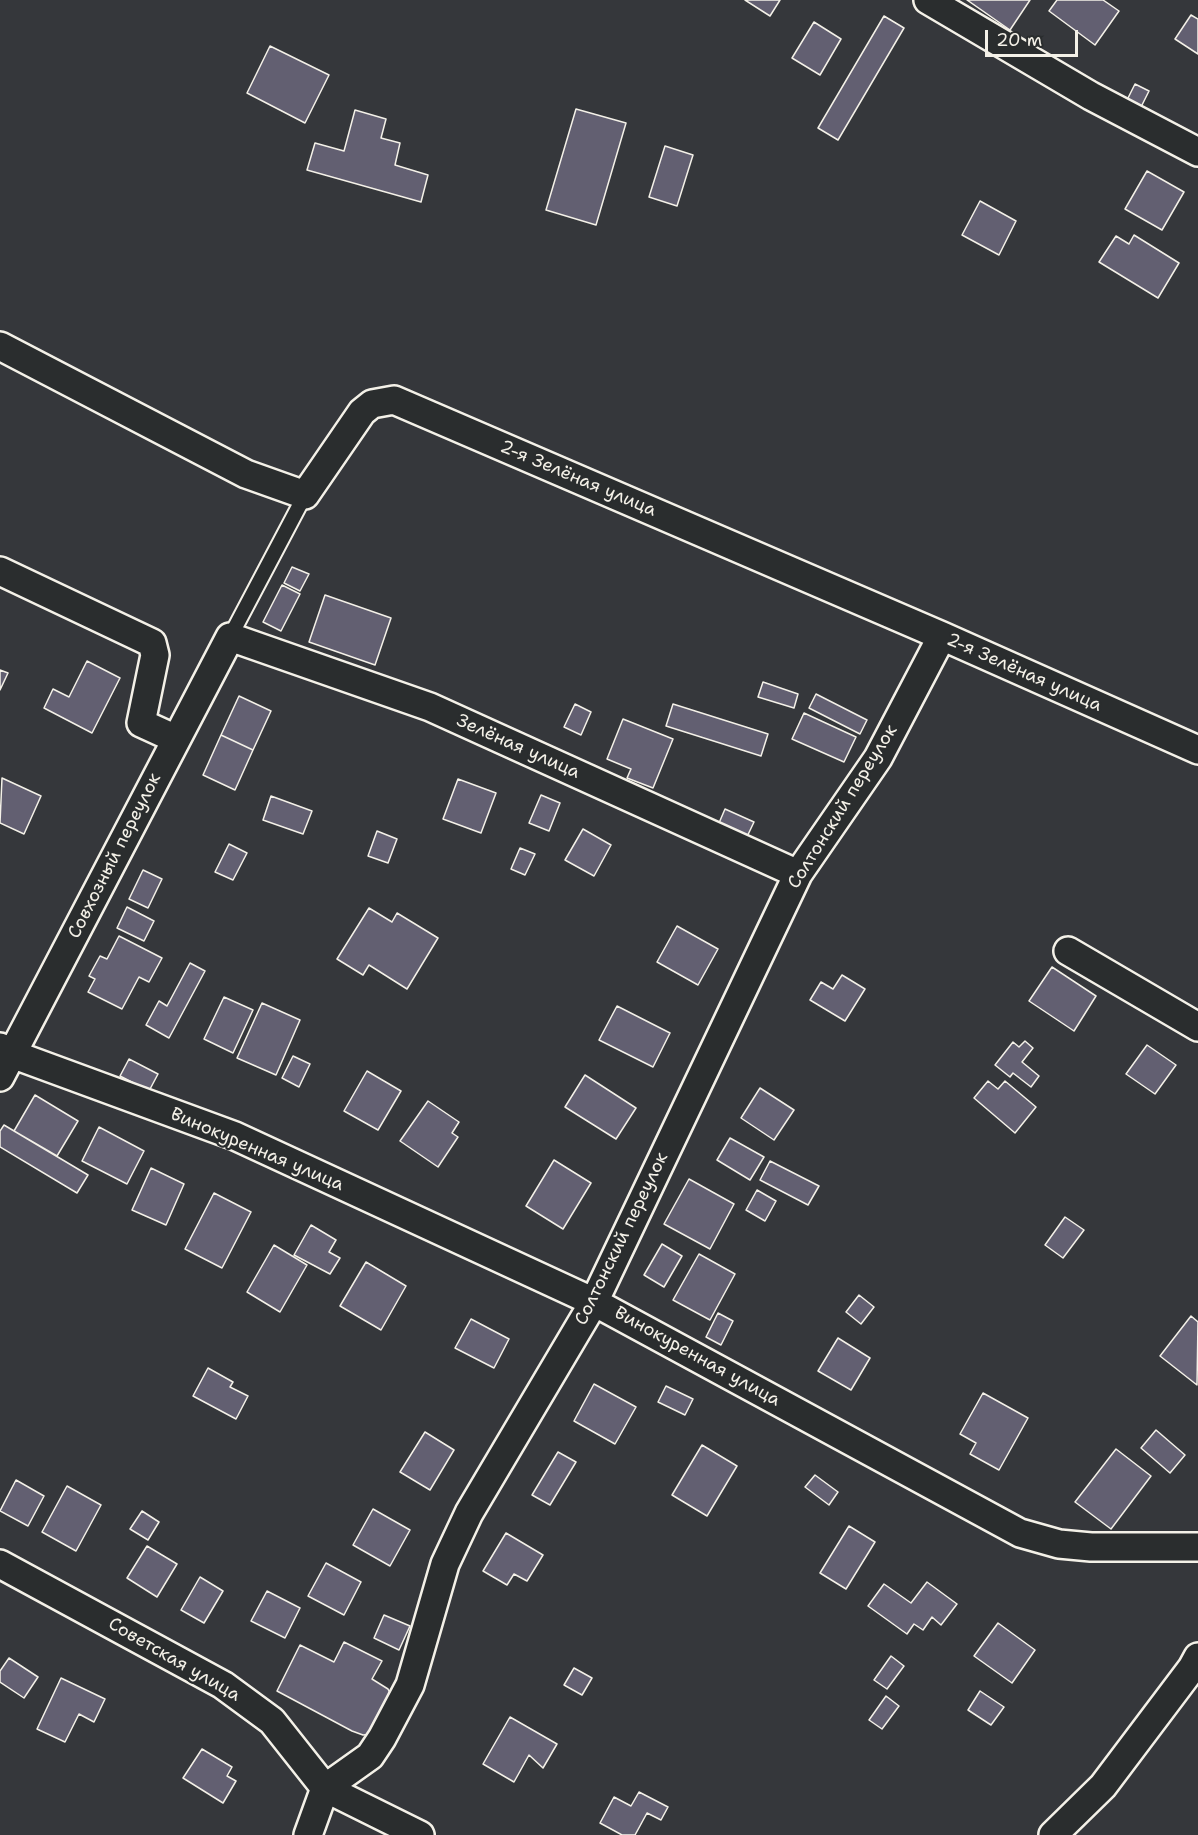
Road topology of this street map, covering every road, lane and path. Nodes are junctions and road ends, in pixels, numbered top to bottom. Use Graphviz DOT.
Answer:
graph roads {
  1 [pos="928,0"];
  2 [pos="1198,152"];
  3 [pos="0,346"];
  4 [pos="305,495"];
  5 [pos="0,571"];
  6 [pos="942,636"];
  7 [pos="230,637"];
  8 [pos="176,739"];
  9 [pos="1198,750"];
  10 [pos="798,874"];
  11 [pos="1068,951"];
  12 [pos="1198,1027"];
  13 [pos="4,1059"];
  14 [pos="594,1302"];
  15 [pos="1198,1547"];
  16 [pos="0,1564"];
  17 [pos="1198,1657"];
  18 [pos="325,1788"];
  19 [pos="308,1835"];
  20 [pos="420,1835"];
  21 [pos="1053,1835"];
  1 -- 2 [label="street"];
  3 -- 4 [label="street"];
  4 -- 6 [label="street, 2-я Зелёная улица"];
  4 -- 7 [label="lane"];
  5 -- 8 [label="street"];
  6 -- 9 [label="street, 2-я Зелёная улица"];
  6 -- 10 [label="street, Солтонский переулок"];
  7 -- 8 [label="street, Совхозный переулок"];
  7 -- 10 [label="street, Зелёная улица"];
  8 -- 13 [label="street, Совхозный переулок"];
  10 -- 14 [label="street, Солтонский переулок"];
  11 -- 12 [label="street"];
  13 -- 14 [label="street, Винокуренная улица"];
  14 -- 15 [label="street, Винокуренная улица"];
  14 -- 18 [label="street, Солтонский переулок"];
  16 -- 18 [label="street, Советская улица"];
  17 -- 21 [label="street"];
  18 -- 19 [label="street"];
  18 -- 20 [label="street, Советская улица"];
}
